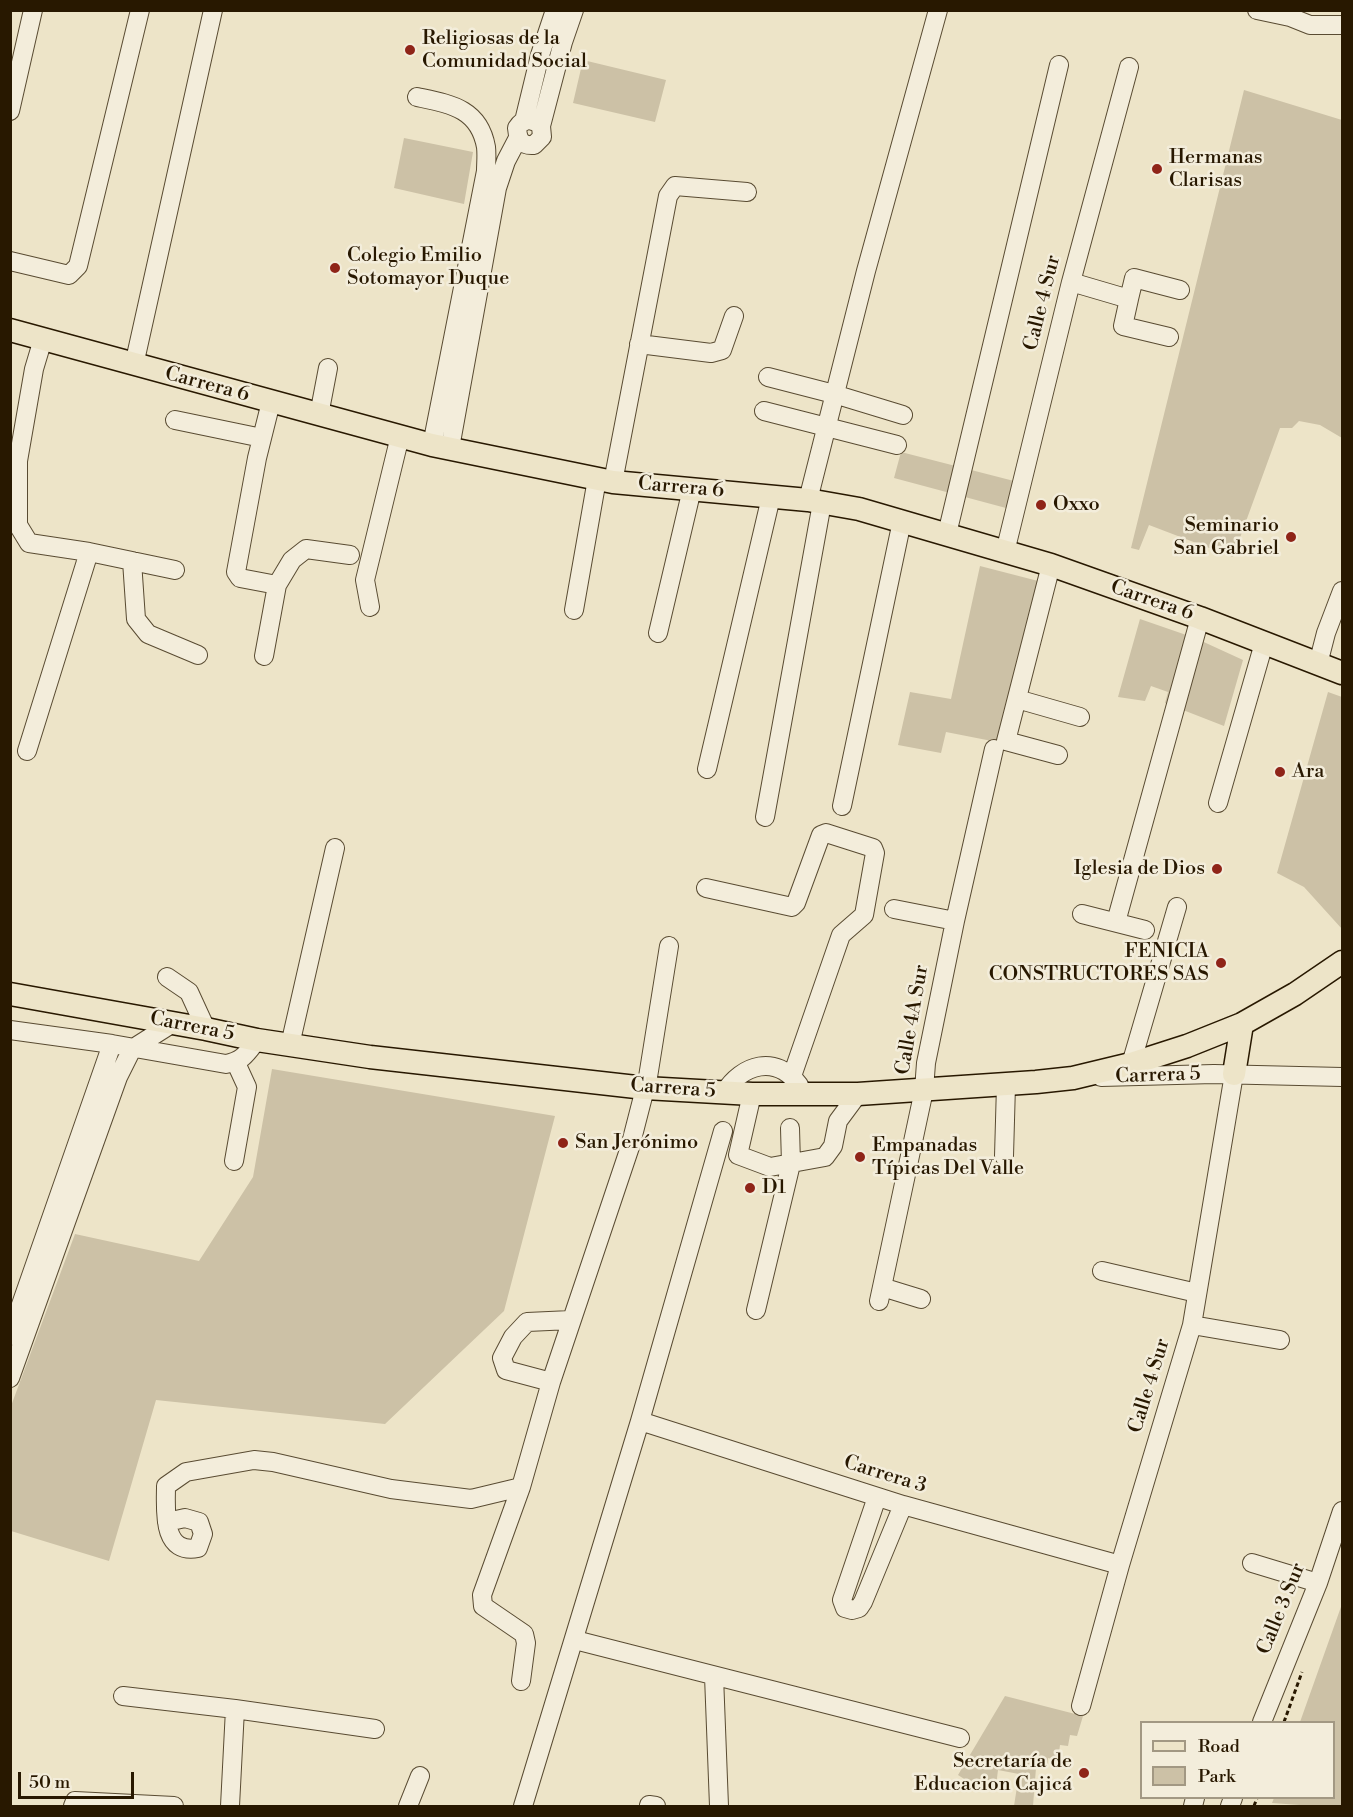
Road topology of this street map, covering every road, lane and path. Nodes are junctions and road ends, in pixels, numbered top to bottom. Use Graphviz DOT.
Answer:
graph roads {
  1 [pos="33,10"];
  2 [pos="140,10"];
  3 [pos="213,10"];
  4 [pos="555,10"];
  5 [pos="574,10"];
  6 [pos="938,10"];
  7 [pos="1257,10"];
  8 [pos="1342,26"];
  9 [pos="1059,65"];
  10 [pos="1129,67"];
  11 [pos="534,79"];
  12 [pos="552,85"];
  13 [pos="417,97"];
  14 [pos="10,111"];
  15 [pos="532,124"];
  16 [pos="747,192"];
  17 [pos="10,261"];
  18 [pos="1071,282"];
  19 [pos="1180,290"];
  20 [pos="1129,299"];
  21 [pos="734,316"];
  22 [pos="10,330"];
  23 [pos="1169,337"];
  24 [pos="43,339"];
  25 [pos="639,344"];
  26 [pos="134,365"];
  27 [pos="328,368"];
  28 [pos="768,377"];
  29 [pos="834,394"];
  30 [pos="271,402"];
  31 [pos="764,411"];
  32 [pos="319,415"];
  33 [pos="903,415"];
  34 [pos="175,420"];
  35 [pos="826,427"];
  36 [pos="399,436"];
  37 [pos="262,438"];
  38 [pos="897,445"];
  39 [pos="441,447"];
  40 [pos="14,461"];
  41 [pos="605,480"];
  42 [pos="692,489"];
  43 [pos="771,497"];
  44 [pos="815,501"];
  45 [pos="902,521"];
  46 [pos="947,534"];
  47 [pos="89,552"];
  48 [pos="1005,552"];
  49 [pos="350,555"];
  50 [pos="132,561"];
  51 [pos="1051,565"];
  52 [pos="175,570"];
  53 [pos="277,585"];
  54 [pos="1342,591"];
  55 [pos="370,607"];
  56 [pos="574,610"];
  57 [pos="1200,618"];
  58 [pos="658,633"];
  59 [pos="1264,643"];
  60 [pos="198,655"];
  61 [pos="264,656"];
  62 [pos="1318,664"];
  63 [pos="1342,673"];
  64 [pos="1017,699"];
  65 [pos="1080,717"];
  66 [pos="1000,745"];
  67 [pos="27,751"];
  68 [pos="1058,755"];
  69 [pos="707,769"];
  70 [pos="1218,803"];
  71 [pos="842,806"];
  72 [pos="765,817"];
  73 [pos="335,848"];
  74 [pos="706,888"];
  75 [pos="1177,907"];
  76 [pos="894,909"];
  77 [pos="1082,914"];
  78 [pos="955,921"];
  79 [pos="1116,922"];
  80 [pos="1145,930"];
  81 [pos="669,946"];
  82 [pos="1342,962"];
  83 [pos="166,977"];
  84 [pos="10,994"];
  85 [pos="173,1023"];
  86 [pos="1242,1024"];
  87 [pos="206,1029"];
  88 [pos="10,1030"];
  89 [pos="257,1040"];
  90 [pos="112,1044"];
  91 [pos="290,1045"];
  92 [pos="132,1049"];
  93 [pos="236,1062"];
  94 [pos="1131,1064"];
  95 [pos="1234,1074"];
  96 [pos="1342,1077"];
  97 [pos="1073,1078"];
  98 [pos="799,1085"];
  99 [pos="1006,1085"];
  100 [pos="645,1088"];
  101 [pos="924,1090"];
  102 [pos="724,1093"];
  103 [pos="752,1094"];
  104 [pos="858,1094"];
  105 [pos="790,1128"];
  106 [pos="723,1131"];
  107 [pos="1004,1156"];
  108 [pos="234,1161"];
  109 [pos="791,1164"];
  110 [pos="1102,1271"];
  111 [pos="1197,1293"];
  112 [pos="921,1299"];
  113 [pos="756,1310"];
  114 [pos="571,1320"];
  115 [pos="1192,1325"];
  116 [pos="10,1336"];
  117 [pos="1281,1340"];
  118 [pos="10,1378"];
  119 [pos="551,1382"];
  120 [pos="640,1421"];
  121 [pos="521,1487"];
  122 [pos="877,1497"];
  123 [pos="903,1505"];
  124 [pos="1342,1511"];
  125 [pos="167,1522"];
  126 [pos="1252,1563"];
  127 [pos="1120,1565"];
  128 [pos="1318,1583"];
  129 [pos="575,1640"];
  130 [pos="714,1677"];
  131 [pos="521,1681"];
  132 [pos="123,1696"];
  133 [pos="1081,1706"];
  134 [pos="235,1709"];
  135 [pos="1262,1721"];
  136 [pos="375,1729"];
  137 [pos="960,1738"];
  138 [pos="420,1776"];
  139 [pos="73,1806"];
  140 [pos="174,1806"];
  141 [pos="230,1806"];
  142 [pos="408,1806"];
  143 [pos="523,1806"];
  144 [pos="719,1806"];
  1 -- 14 [label="street"];
  2 -- 17 [label="street"];
  3 -- 26 [label="street"];
  4 -- 11 [label="street"];
  5 -- 12 [label="street"];
  6 -- 29 [label="street"];
  7 -- 8 [label="street"];
  9 -- 46 [label="street"];
  10 -- 18 [label="street, Calle 4 Sur"];
  11 -- 12 [label="street"];
  11 -- 15 [label="street"];
  12 -- 15 [label="street"];
  13 -- 39 [label="street"];
  15 -- 39 [label="street"];
  16 -- 25 [label="street"];
  18 -- 20 [label="street"];
  18 -- 48 [label="street, Calle 4 Sur"];
  19 -- 20 [label="street"];
  20 -- 23 [label="street"];
  21 -- 25 [label="street"];
  22 -- 24 [label="main road, Carrera 6"];
  24 -- 26 [label="main road, Carrera 6"];
  24 -- 40 [label="street"];
  25 -- 41 [label="street"];
  26 -- 30 [label="main road, Carrera 6"];
  27 -- 32 [label="street"];
  28 -- 29 [label="street"];
  29 -- 33 [label="street"];
  29 -- 35 [label="street"];
  30 -- 32 [label="main road, Carrera 6"];
  30 -- 37 [label="street"];
  31 -- 35 [label="street"];
  32 -- 36 [label="main road, Carrera 6"];
  34 -- 37 [label="street"];
  35 -- 38 [label="street"];
  35 -- 44 [label="street"];
  36 -- 39 [label="main road, Carrera 6"];
  36 -- 55 [label="street"];
  37 -- 53 [label="street"];
  39 -- 41 [label="main road, Carrera 6"];
  40 -- 47 [label="street"];
  41 -- 42 [label="main road, Carrera 6"];
  41 -- 56 [label="street"];
  42 -- 43 [label="main road, Carrera 6"];
  42 -- 58 [label="street"];
  43 -- 44 [label="main road, Carrera 6"];
  43 -- 69 [label="street"];
  44 -- 45 [label="main road, Carrera 6"];
  44 -- 72 [label="street"];
  45 -- 46 [label="main road, Carrera 6"];
  45 -- 71 [label="street"];
  46 -- 48 [label="main road, Carrera 6"];
  47 -- 50 [label="street"];
  47 -- 67 [label="street"];
  48 -- 51 [label="main road, Carrera 6"];
  49 -- 53 [label="street"];
  50 -- 52 [label="street"];
  50 -- 60 [label="street"];
  51 -- 57 [label="main road, Carrera 6"];
  51 -- 64 [label="street, Calle 4A Sur"];
  53 -- 61 [label="street"];
  54 -- 62 [label="street"];
  57 -- 59 [label="main road, Carrera 6"];
  57 -- 79 [label="street"];
  59 -- 62 [label="main road, Carrera 6"];
  59 -- 70 [label="street"];
  62 -- 63 [label="main road, Carrera 6"];
  64 -- 65 [label="street"];
  64 -- 66 [label="street, Calle 4A Sur"];
  66 -- 68 [label="street"];
  66 -- 78 [label="street, Calle 4A Sur"];
  73 -- 91 [label="street"];
  74 -- 98 [label="street"];
  75 -- 94 [label="street"];
  76 -- 78 [label="street"];
  77 -- 79 [label="street"];
  78 -- 101 [label="street, Calle 4A Sur"];
  79 -- 80 [label="street"];
  81 -- 100 [label="street"];
  82 -- 86 [label="main road"];
  83 -- 87 [label="street"];
  84 -- 85 [label="main road, Carrera 5"];
  85 -- 87 [label="main road, Carrera 5"];
  85 -- 92 [label="street"];
  86 -- 94 [label="main road"];
  86 -- 95 [label="main road"];
  87 -- 89 [label="main road, Carrera 5"];
  88 -- 90 [label="street"];
  89 -- 91 [label="main road, Carrera 5"];
  89 -- 93 [label="street"];
  90 -- 92 [label="street"];
  90 -- 116 [label="street"];
  91 -- 100 [label="main road, Carrera 5"];
  92 -- 93 [label="street"];
  92 -- 118 [label="street"];
  93 -- 108 [label="street"];
  94 -- 97 [label="main road"];
  95 -- 96 [label="street, Carrera 5"];
  95 -- 97 [label="street, Carrera 5"];
  95 -- 111 [label="street, Calle 4 Sur"];
  97 -- 99 [label="main road, Carrera 5"];
  98 -- 102 [label="street"];
  98 -- 103 [label="main road, Carrera 5"];
  98 -- 104 [label="main road, Carrera 5"];
  99 -- 101 [label="main road, Carrera 5"];
  99 -- 107 [label="street"];
  100 -- 102 [label="main road, Carrera 5"];
  100 -- 114 [label="street"];
  101 -- 104 [label="main road, Carrera 5"];
  101 -- 112 [label="street, Calle 4A Sur"];
  102 -- 103 [label="main road, Carrera 5"];
  103 -- 109 [label="street"];
  104 -- 109 [label="street"];
  105 -- 109 [label="street"];
  106 -- 120 [label="street"];
  109 -- 113 [label="street"];
  110 -- 111 [label="street"];
  111 -- 115 [label="street, Calle 4 Sur"];
  114 -- 119 [label="street"];
  114 -- 119 [label="street"];
  115 -- 117 [label="street"];
  115 -- 127 [label="street, Calle 4 Sur"];
  119 -- 121 [label="street"];
  120 -- 122 [label="street, Carrera 3"];
  120 -- 129 [label="street"];
  121 -- 125 [label="street"];
  121 -- 131 [label="street"];
  122 -- 123 [label="street, Carrera 3"];
  122 -- 123 [label="street"];
  123 -- 127 [label="street, Carrera 3"];
  124 -- 128 [label="street, Calle 3 Sur"];
  126 -- 128 [label="street"];
  127 -- 133 [label="street, Calle 4 Sur"];
  128 -- 135 [label="street, Calle 3 Sur"];
  129 -- 130 [label="street"];
  129 -- 143 [label="street"];
  130 -- 137 [label="street"];
  130 -- 144 [label="street"];
  132 -- 134 [label="street"];
  134 -- 136 [label="street"];
  134 -- 141 [label="street"];
  138 -- 142 [label="street"];
  139 -- 140 [label="street"];
}
